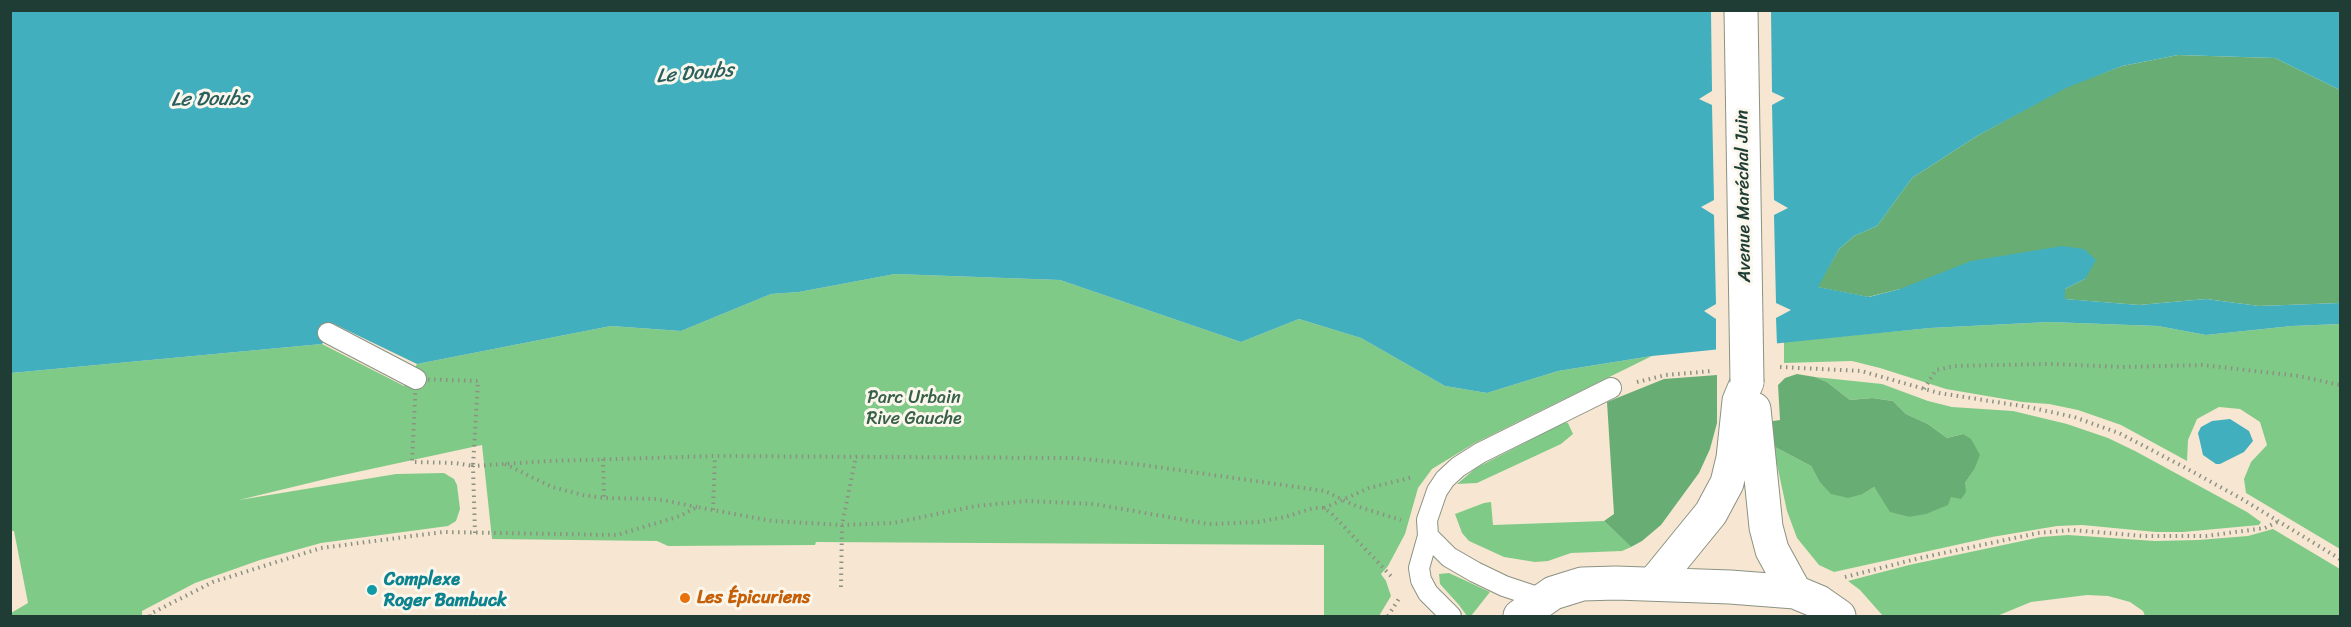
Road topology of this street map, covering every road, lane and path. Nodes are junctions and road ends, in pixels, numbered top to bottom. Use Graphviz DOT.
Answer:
graph roads {
  1 [pos="1741,10"];
  2 [pos="328,333"];
  3 [pos="1714,371"];
  4 [pos="1760,375"];
  5 [pos="416,379"];
  6 [pos="2340,385"];
  7 [pos="1611,388"];
  8 [pos="1924,389"];
  9 [pos="715,456"];
  10 [pos="855,456"];
  11 [pos="603,459"];
  12 [pos="504,464"];
  13 [pos="473,466"];
  14 [pos="1445,479"];
  15 [pos="604,498"];
  16 [pos="1343,499"];
  17 [pos="697,507"];
  18 [pos="1324,508"];
  19 [pos="713,510"];
  20 [pos="1404,521"];
  21 [pos="2277,521"];
  22 [pos="842,525"];
  23 [pos="475,533"];
  24 [pos="1428,536"];
  25 [pos="2340,559"];
  26 [pos="1397,582"];
  27 [pos="1840,582"];
  28 [pos="1654,583"];
  29 [pos="841,587"];
  30 [pos="1405,590"];
  31 [pos="1796,592"];
  32 [pos="1531,608"];
  33 [pos="150,616"];
  34 [pos="1388,616"];
  35 [pos="1451,616"];
  36 [pos="1839,616"];
  1 -- 4 [label="main road, Avenue Maréchal Juin, bridge"];
  2 -- 5 [label="lane"];
  3 -- 7 [label="path"];
  4 -- 8 [label="path"];
  4 -- 28 [label="main road"];
  4 -- 31 [label="main road"];
  5 -- 13 [label="path"];
  5 -- 13 [label="path"];
  6 -- 8 [label="path"];
  7 -- 14 [label="lane"];
  8 -- 21 [label="path"];
  9 -- 10 [label="path"];
  9 -- 11 [label="path"];
  9 -- 19 [label="path"];
  10 -- 16 [label="path"];
  10 -- 22 [label="path"];
  11 -- 12 [label="path"];
  11 -- 15 [label="path"];
  12 -- 13 [label="path"];
  12 -- 15 [label="path"];
  13 -- 23 [label="path"];
  14 -- 16 [label="path"];
  14 -- 24 [label="lane"];
  15 -- 17 [label="path"];
  16 -- 18 [label="path"];
  16 -- 20 [label="path"];
  17 -- 19 [label="path"];
  17 -- 23 [label="path"];
  18 -- 22 [label="path"];
  18 -- 26 [label="path"];
  19 -- 22 [label="path"];
  21 -- 25 [label="path"];
  21 -- 27 [label="path"];
  22 -- 29 [label="path"];
  23 -- 33 [label="path"];
  24 -- 32 [label="lane"];
  24 -- 35 [label="lane"];
  28 -- 31 [label="main road"];
  28 -- 32 [label="main road"];
  30 -- 34 [label="path"];
  31 -- 36 [label="main road"];
}
